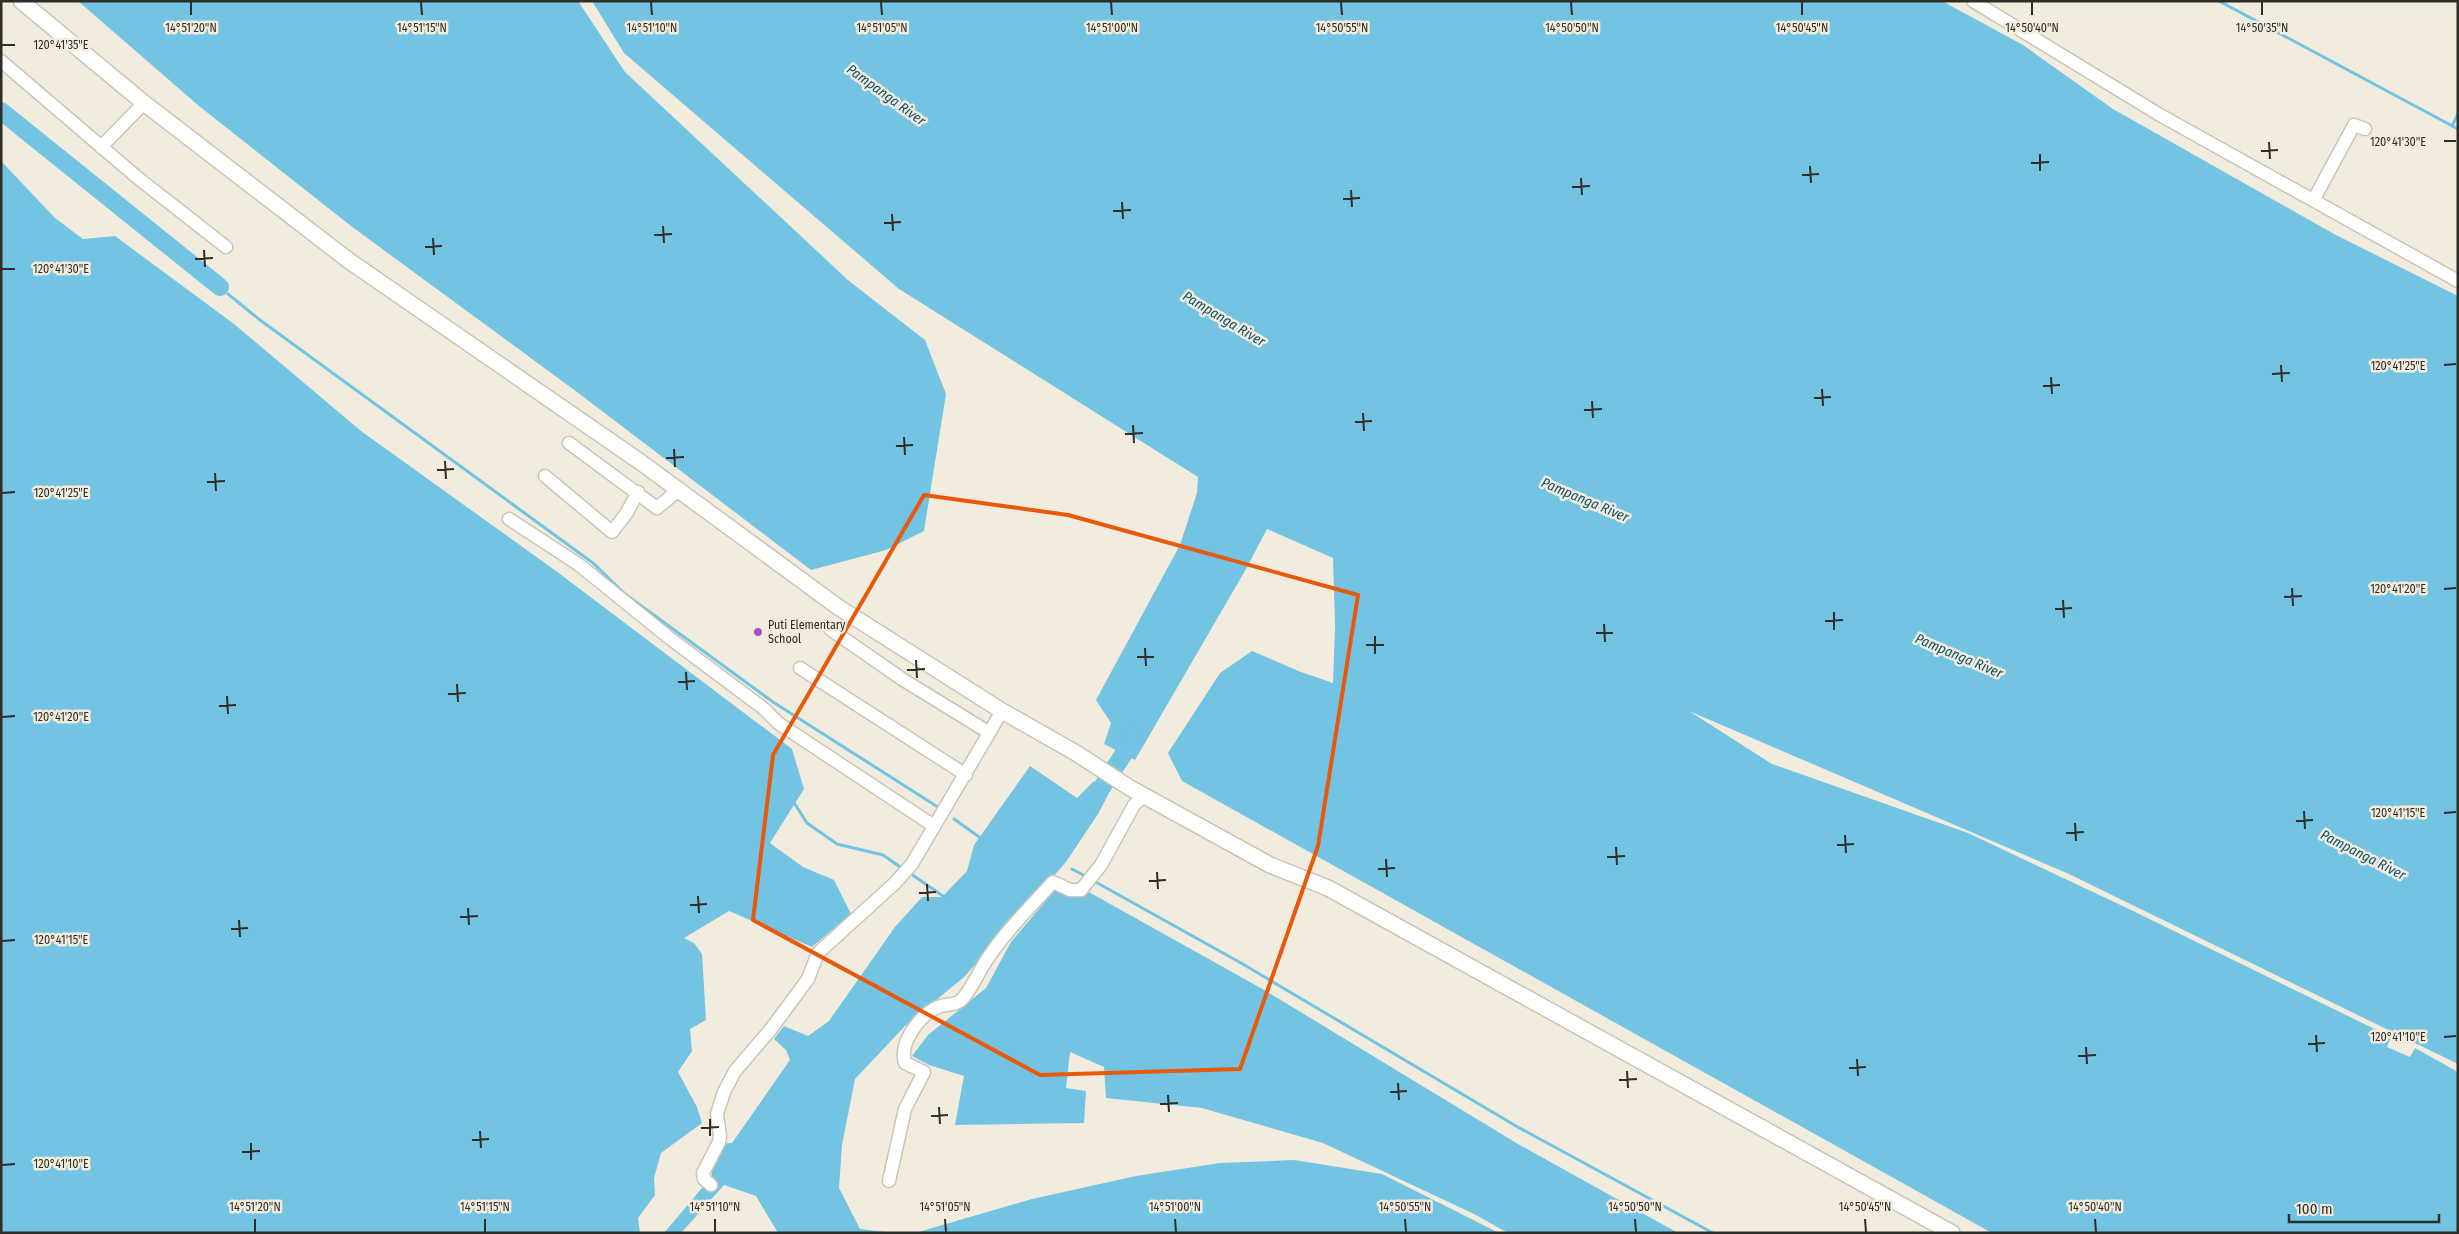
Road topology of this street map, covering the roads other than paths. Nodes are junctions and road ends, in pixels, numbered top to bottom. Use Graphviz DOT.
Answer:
graph roads {
  1 [pos="22,1"];
  2 [pos="1972,1"];
  3 [pos="1,61"];
  4 [pos="144,103"];
  5 [pos="2364,128"];
  6 [pos="101,147"];
  7 [pos="2314,199"];
  8 [pos="226,246"];
  9 [pos="2458,280"];
  10 [pos="569,443"];
  11 [pos="545,476"];
  12 [pos="680,490"];
  13 [pos="638,492"];
  14 [pos="509,519"];
  15 [pos="830,629"];
  16 [pos="800,668"];
  17 [pos="1002,711"];
  18 [pos="988,732"];
  19 [pos="966,775"];
  20 [pos="1144,796"];
  21 [pos="934,826"];
  22 [pos="889,1181"];
  23 [pos="708,1182"];
  24 [pos="1952,1233"];
  1 -- 4 [label="street"];
  2 -- 7 [label="street"];
  3 -- 6 [label="street"];
  4 -- 6 [label="street"];
  4 -- 12 [label="street"];
  5 -- 7 [label="street"];
  6 -- 8 [label="street"];
  7 -- 9 [label="street"];
  10 -- 13 [label="street"];
  11 -- 13 [label="street"];
  12 -- 13 [label="street"];
  12 -- 17 [label="street"];
  14 -- 21 [label="street"];
  15 -- 18 [label="street"];
  16 -- 19 [label="street"];
  17 -- 18 [label="street"];
  17 -- 20 [label="street"];
  18 -- 19 [label="street"];
  19 -- 21 [label="street"];
  20 -- 22 [label="street"];
  20 -- 24 [label="street"];
  21 -- 23 [label="street"];
}
